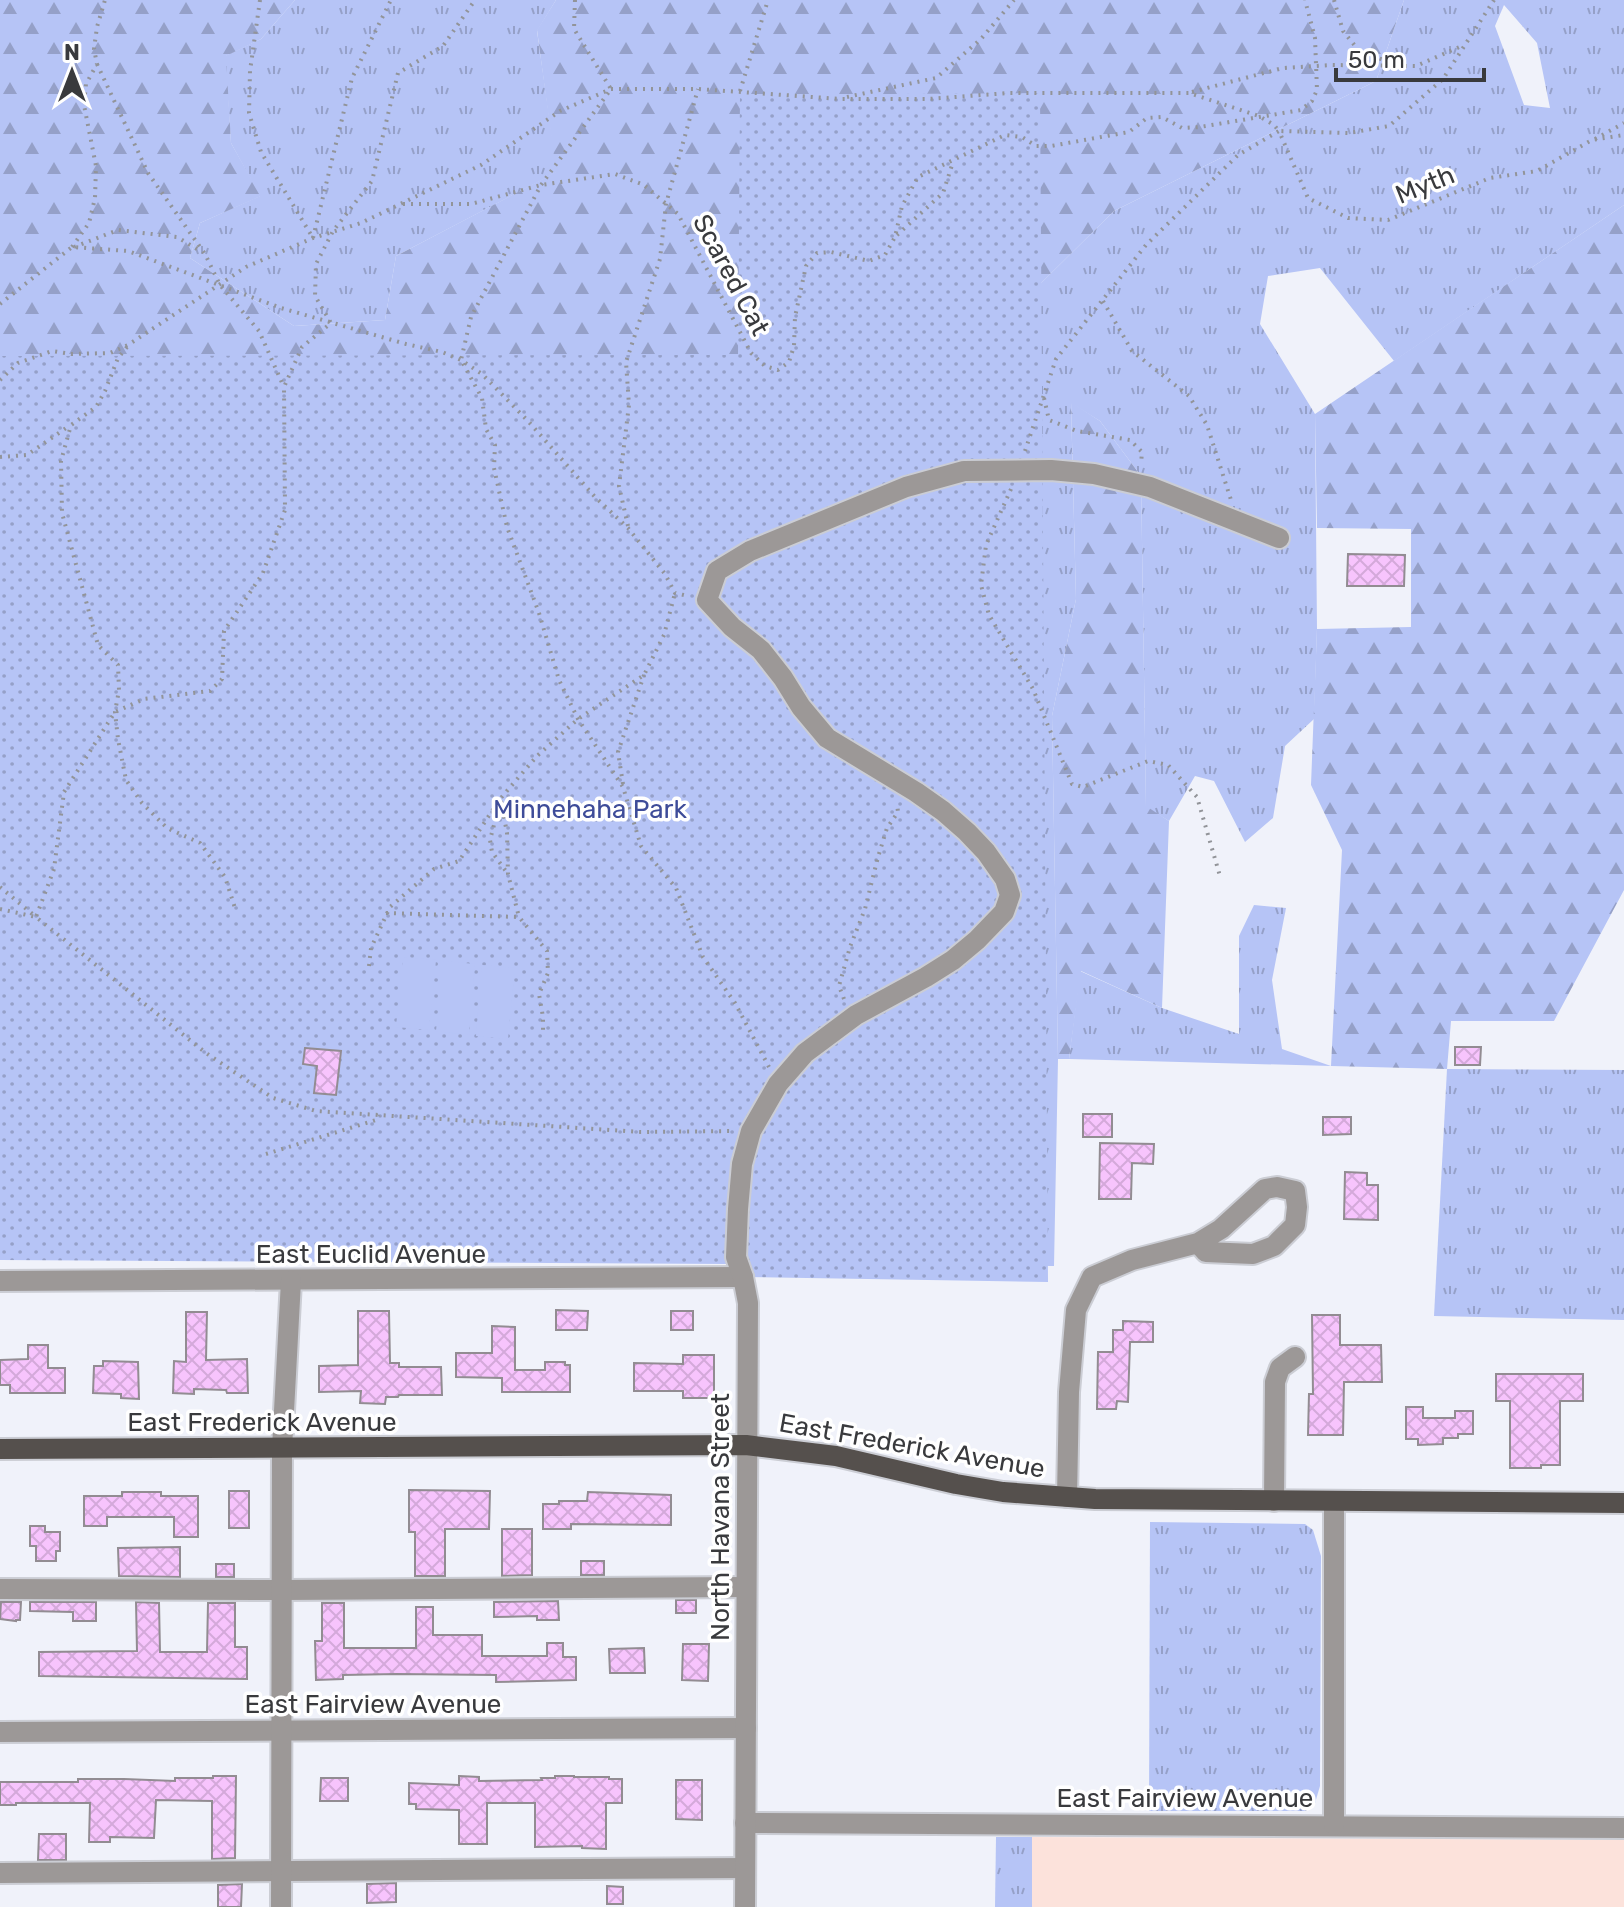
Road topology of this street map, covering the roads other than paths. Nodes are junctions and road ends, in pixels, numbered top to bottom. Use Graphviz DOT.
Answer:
graph roads {
  1 [pos="1279,538"];
  2 [pos="1198,1243"];
  3 [pos="743,1277"];
  4 [pos="0,1281"];
  5 [pos="291,1281"];
  6 [pos="1295,1357"];
  7 [pos="746,1445"];
  8 [pos="282,1448"];
  9 [pos="0,1449"];
  10 [pos="1067,1497"];
  11 [pos="1274,1501"];
  12 [pos="1334,1501"];
  13 [pos="1624,1503"];
  14 [pos="746,1587"];
  15 [pos="0,1589"];
  16 [pos="283,1590"];
  17 [pos="746,1728"];
  18 [pos="283,1730"];
  19 [pos="0,1732"];
  20 [pos="745,1823"];
  21 [pos="1334,1825"];
  22 [pos="1624,1828"];
  23 [pos="745,1868"];
  24 [pos="281,1872"];
  25 [pos="0,1873"];
  26 [pos="281,1907"];
  27 [pos="745,1907"];
  1 -- 3 [label="street, North Havana Street"];
  2 -- 2 [label="street"];
  2 -- 10 [label="street"];
  3 -- 5 [label="street, East Euclid Avenue"];
  3 -- 7 [label="street, North Havana Street"];
  4 -- 5 [label="street, East Euclid Avenue"];
  5 -- 8 [label="street"];
  6 -- 11 [label="street"];
  7 -- 8 [label="main road, East Frederick Avenue"];
  7 -- 10 [label="main road, East Frederick Avenue"];
  7 -- 14 [label="street, North Havana Street"];
  8 -- 9 [label="main road, East Frederick Avenue"];
  8 -- 16 [label="street"];
  10 -- 11 [label="main road, East Frederick Avenue"];
  11 -- 12 [label="main road, East Frederick Avenue"];
  12 -- 13 [label="main road, East Frederick Avenue"];
  12 -- 21 [label="street"];
  14 -- 16 [label="street"];
  14 -- 17 [label="street, North Havana Street"];
  15 -- 16 [label="street"];
  16 -- 18 [label="street"];
  17 -- 18 [label="street, East Fairview Avenue"];
  17 -- 20 [label="street, North Havana Street"];
  18 -- 19 [label="street, East Fairview Avenue"];
  18 -- 24 [label="street"];
  20 -- 21 [label="street, East Fairview Avenue"];
  20 -- 23 [label="street, North Havana Street"];
  21 -- 22 [label="street, East Fairview Avenue"];
  23 -- 24 [label="street"];
  23 -- 27 [label="street, North Havana Street"];
  24 -- 25 [label="street"];
  24 -- 26 [label="street"];
}
